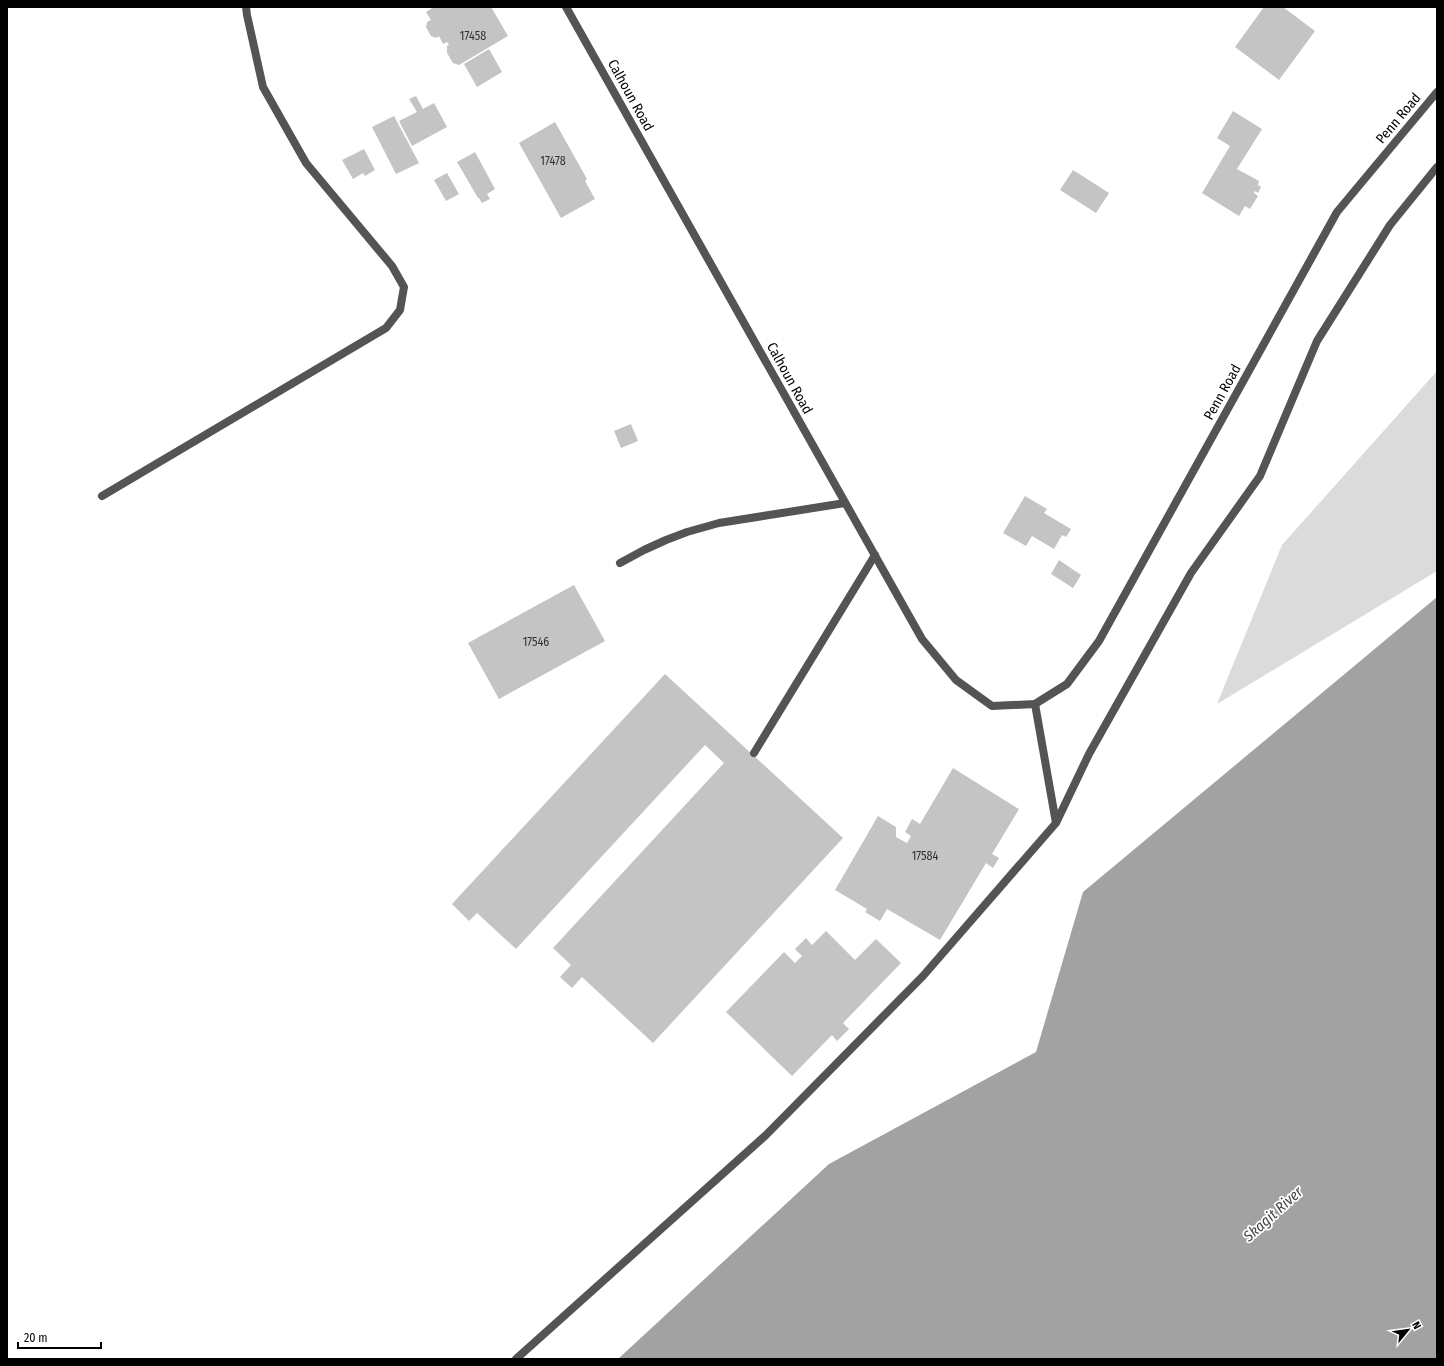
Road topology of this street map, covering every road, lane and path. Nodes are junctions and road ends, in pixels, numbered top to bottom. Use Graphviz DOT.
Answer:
graph roads {
  1 [pos="246,7"];
  2 [pos="566,7"];
  3 [pos="1437,92"];
  4 [pos="1437,167"];
  5 [pos="102,496"];
  6 [pos="845,503"];
  7 [pos="875,555"];
  8 [pos="620,563"];
  9 [pos="1035,704"];
  10 [pos="754,753"];
  11 [pos="1056,822"];
  12 [pos="516,1359"];
  1 -- 5 [label="street"];
  2 -- 6 [label="street, Calhoun Road"];
  3 -- 9 [label="street, Penn Road"];
  4 -- 11 [label="street"];
  6 -- 7 [label="street, Calhoun Road"];
  6 -- 8 [label="street"];
  7 -- 9 [label="street, Calhoun Road"];
  7 -- 10 [label="street"];
  9 -- 11 [label="street"];
  11 -- 12 [label="street"];
}
